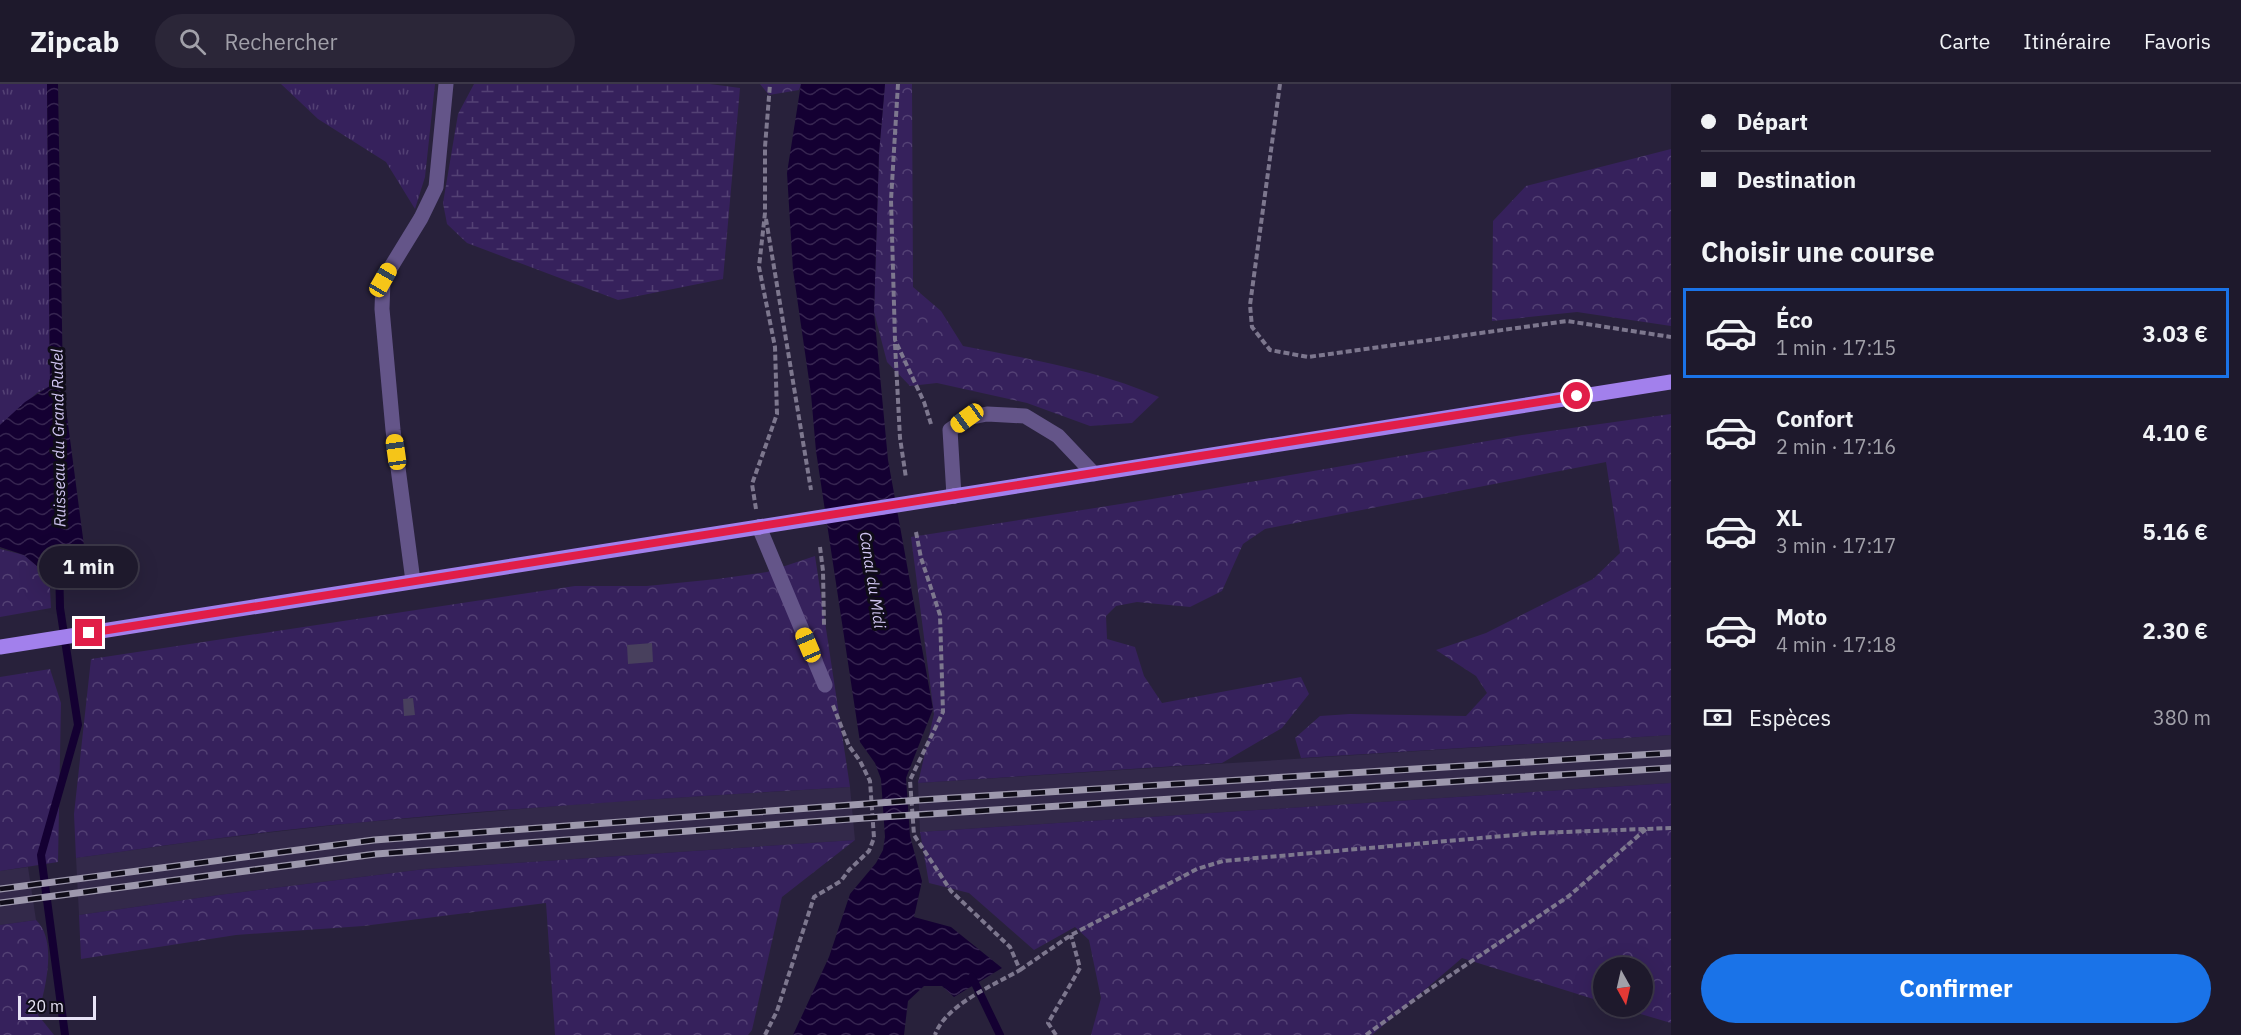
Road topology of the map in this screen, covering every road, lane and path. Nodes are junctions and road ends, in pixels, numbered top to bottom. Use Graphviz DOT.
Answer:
graph roads {
  1 [pos="446,84"];
  2 [pos="770,84"];
  3 [pos="898,84"];
  4 [pos="1280,84"];
  5 [pos="765,213"];
  6 [pos="1671,337"];
  7 [pos="895,340"];
  8 [pos="1671,382"];
  9 [pos="934,434"];
  10 [pos="1094,474"];
  11 [pos="906,478"];
  12 [pos="811,490"];
  13 [pos="954,496"];
  14 [pos="759,527"];
  15 [pos="916,532"];
  16 [pos="820,547"];
  17 [pos="413,580"];
  18 [pos="824,628"];
  19 [pos="0,647"];
  20 [pos="825,685"];
  21 [pos="1647,828"];
  22 [pos="1671,828"];
  23 [pos="1071,935"];
  24 [pos="1020,970"];
  25 [pos="937,1029"];
  26 [pos="765,1035"];
  27 [pos="935,1035"];
  28 [pos="941,1035"];
  29 [pos="1056,1035"];
  30 [pos="1366,1035"];
  1 -- 17 [label="street"];
  2 -- 5 [label="path"];
  3 -- 7 [label="path"];
  4 -- 6 [label="path"];
  5 -- 12 [label="path"];
  5 -- 14 [label="path"];
  7 -- 9 [label="path"];
  7 -- 11 [label="path"];
  8 -- 10 [label="main road"];
  10 -- 13 [label="main road"];
  10 -- 13 [label="street"];
  13 -- 14 [label="main road, bridge"];
  14 -- 17 [label="main road"];
  14 -- 20 [label="street"];
  15 -- 24 [label="path"];
  16 -- 18 [label="path"];
  17 -- 19 [label="main road"];
  20 -- 26 [label="path"];
  21 -- 22 [label="path"];
  21 -- 23 [label="path"];
  21 -- 30 [label="path"];
  23 -- 24 [label="path"];
  23 -- 29 [label="path"];
  24 -- 25 [label="path"];
  25 -- 27 [label="path"];
  25 -- 28 [label="path"];
}
